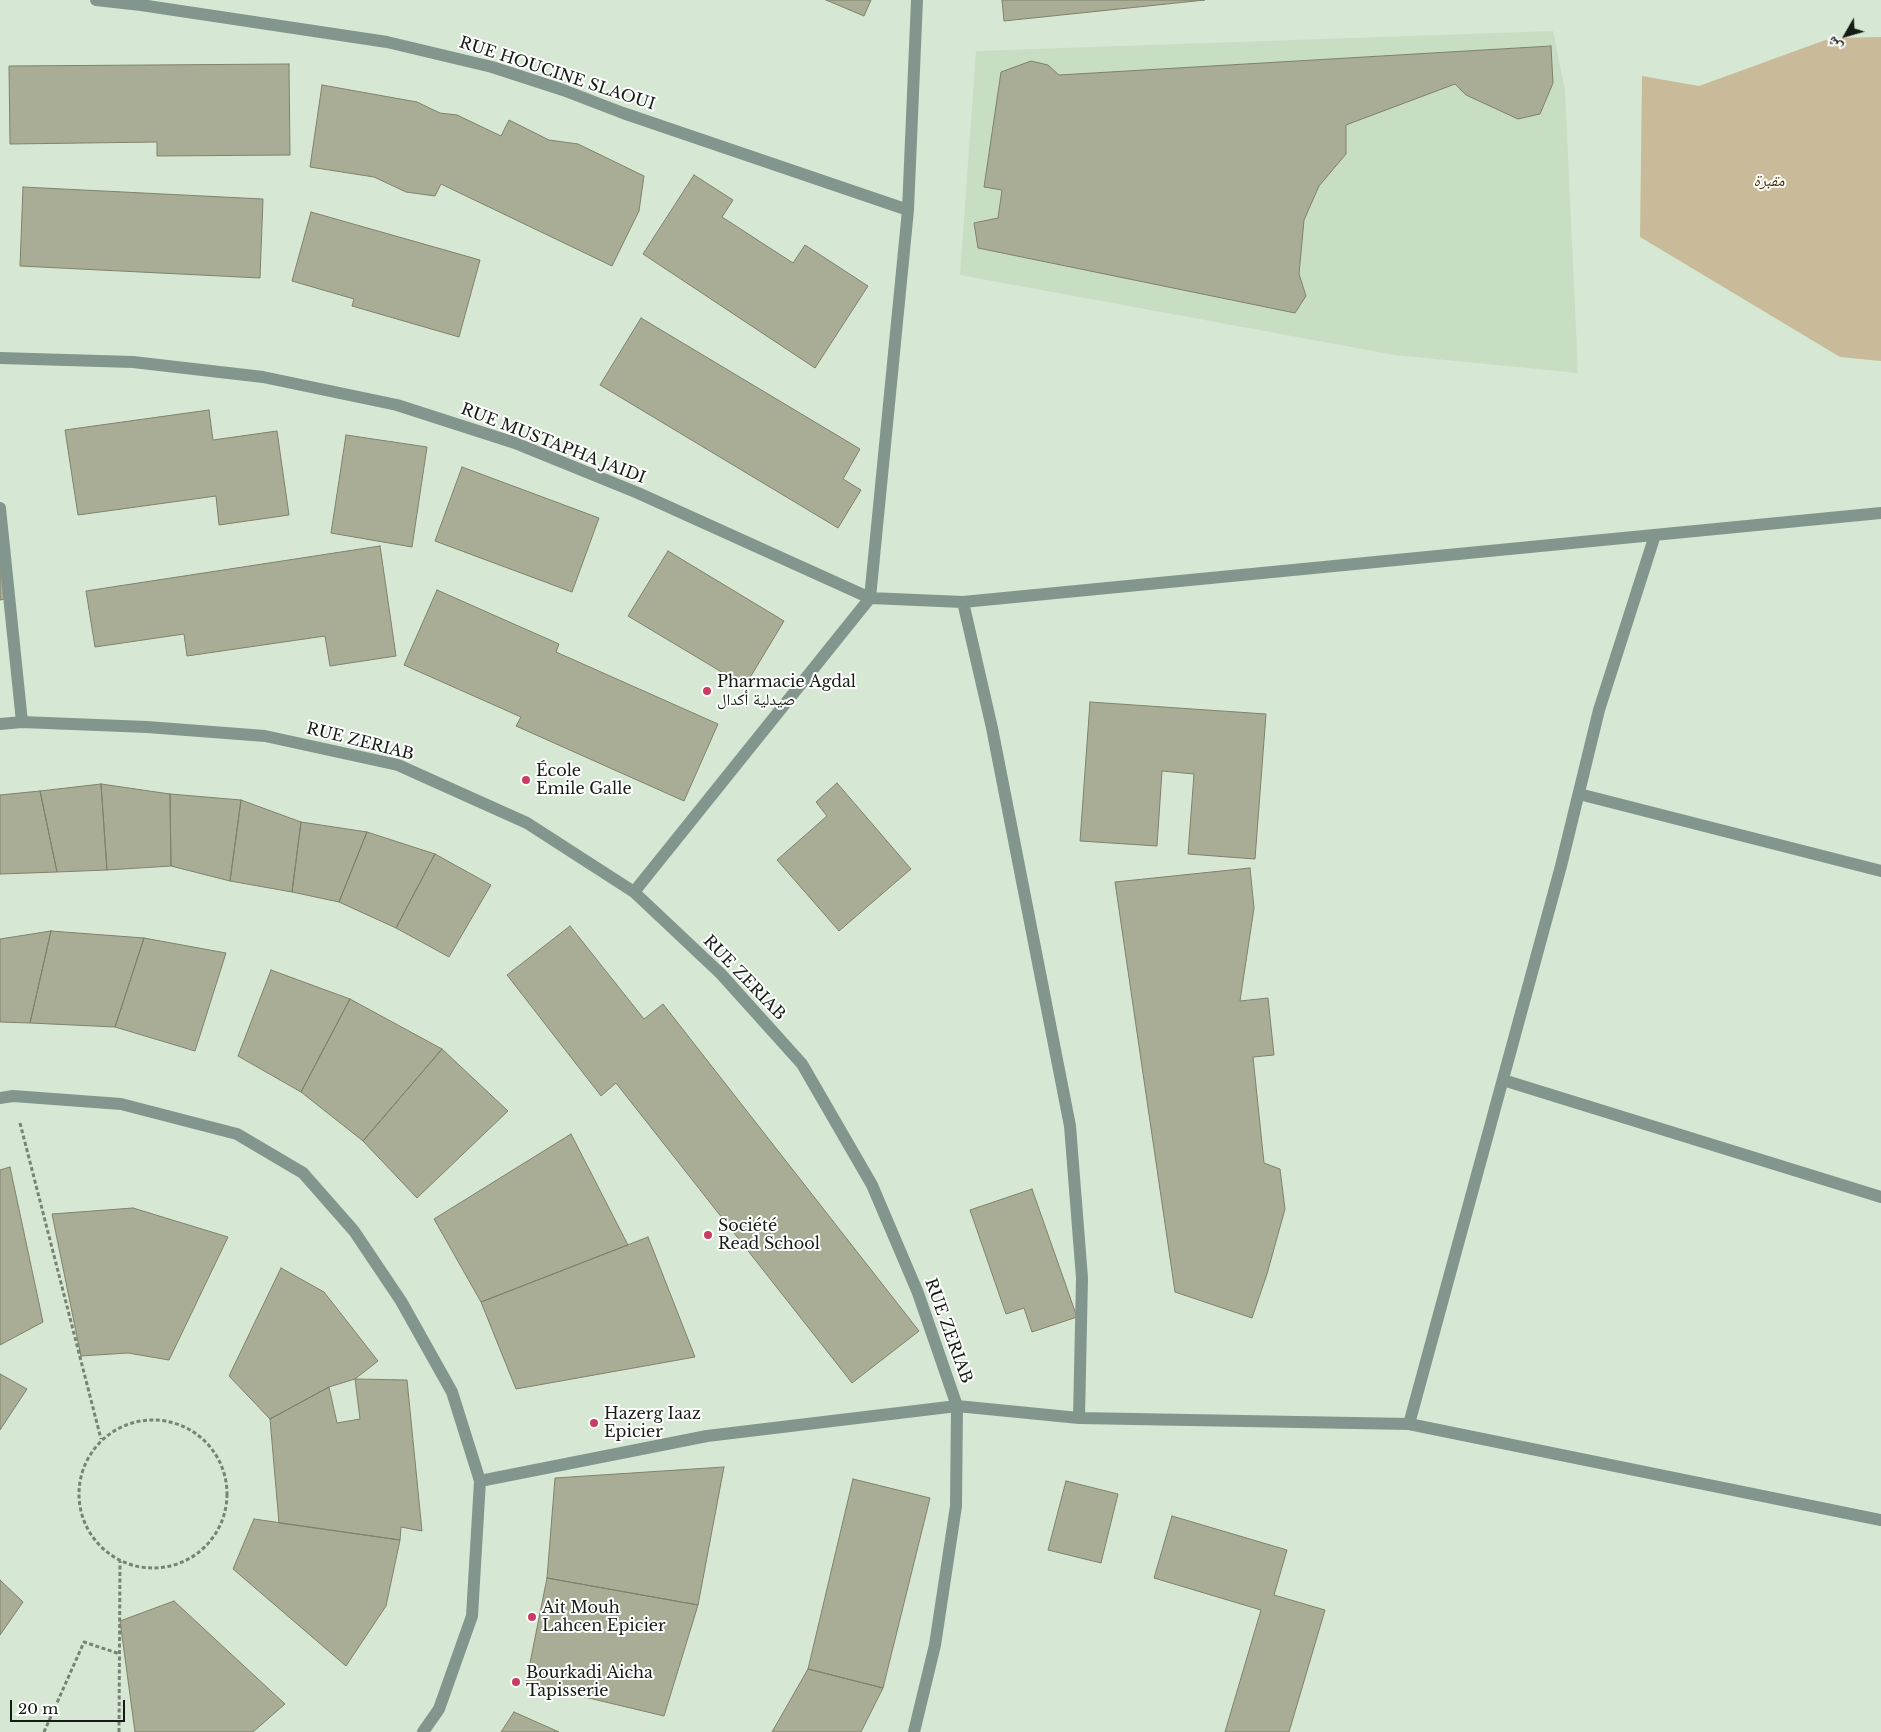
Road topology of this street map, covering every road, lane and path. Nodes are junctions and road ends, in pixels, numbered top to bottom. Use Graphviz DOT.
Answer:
graph roads {
  1 [pos="96,0"];
  2 [pos="917,0"];
  3 [pos="908,210"];
  4 [pos="0,358"];
  5 [pos="0,508"];
  6 [pos="1881,513"];
  7 [pos="1655,535"];
  8 [pos="870,598"];
  9 [pos="963,602"];
  10 [pos="22,722"];
  11 [pos="0,724"];
  12 [pos="1579,794"];
  13 [pos="1881,871"];
  14 [pos="634,892"];
  15 [pos="1503,1080"];
  16 [pos="6,1097"];
  17 [pos="1881,1197"];
  18 [pos="957,1406"];
  19 [pos="1079,1418"];
  20 [pos="1409,1424"];
  21 [pos="101,1440"];
  22 [pos="480,1481"];
  23 [pos="1881,1520"];
  24 [pos="120,1560"];
  25 [pos="120,1654"];
  26 [pos="44,1732"];
  27 [pos="119,1732"];
  28 [pos="423,1732"];
  29 [pos="914,1732"];
  1 -- 3 [label="street, RUE HOUCINE SLAOUI"];
  2 -- 3 [label="street"];
  3 -- 8 [label="street"];
  4 -- 8 [label="street, RUE MUSTAPHA JAIDI"];
  5 -- 10 [label="street"];
  6 -- 7 [label="street"];
  7 -- 9 [label="street"];
  7 -- 12 [label="street"];
  8 -- 9 [label="street"];
  8 -- 14 [label="street"];
  9 -- 19 [label="street"];
  10 -- 11 [label="street, RUE ZERIAB"];
  10 -- 14 [label="street, RUE ZERIAB"];
  12 -- 13 [label="street"];
  12 -- 15 [label="street"];
  14 -- 18 [label="street, RUE ZERIAB"];
  15 -- 17 [label="street"];
  15 -- 20 [label="street"];
  16 -- 21 [label="path"];
  16 -- 22 [label="street"];
  18 -- 19 [label="street"];
  18 -- 22 [label="street"];
  18 -- 29 [label="street, RUE ZERIAB"];
  19 -- 20 [label="street"];
  20 -- 23 [label="street"];
  21 -- 24 [label="path"];
  21 -- 24 [label="path"];
  22 -- 28 [label="street"];
  24 -- 25 [label="path"];
  25 -- 26 [label="path"];
  25 -- 27 [label="path"];
}
